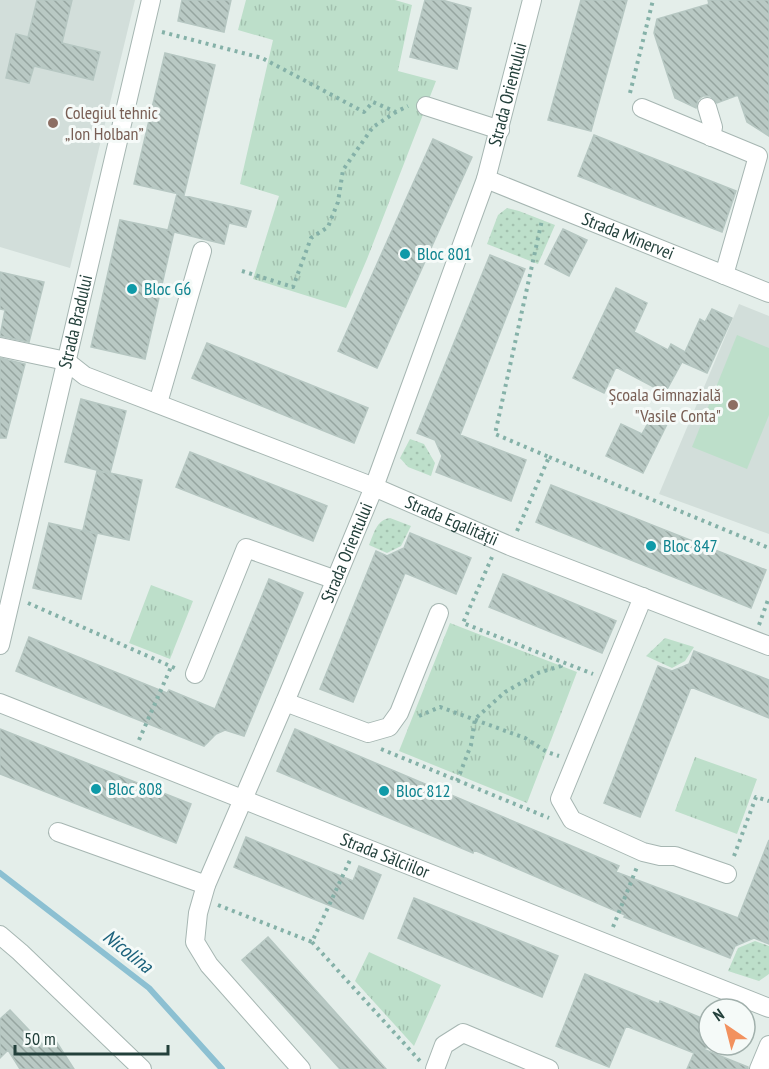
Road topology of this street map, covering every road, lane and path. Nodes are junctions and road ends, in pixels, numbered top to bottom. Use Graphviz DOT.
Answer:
graph roads {
  1 [pos="151,0"];
  2 [pos="532,0"];
  3 [pos="653,0"];
  4 [pos="144,27"];
  5 [pos="426,106"];
  6 [pos="706,107"];
  7 [pos="642,108"];
  8 [pos="396,112"];
  9 [pos="500,130"];
  10 [pos="711,137"];
  11 [pos="486,179"];
  12 [pos="546,203"];
  13 [pos="202,251"];
  14 [pos="242,271"];
  15 [pos="724,275"];
  16 [pos="769,293"];
  17 [pos="0,347"];
  18 [pos="66,361"];
  19 [pos="158,403"];
  20 [pos="549,457"];
  21 [pos="374,487"];
  22 [pos="505,543"];
  23 [pos="769,548"];
  24 [pos="336,580"];
  25 [pos="10,596"];
  26 [pos="643,597"];
  27 [pos="769,597"];
  28 [pos="439,613"];
  29 [pos="761,643"];
  30 [pos="0,645"];
  31 [pos="561,662"];
  32 [pos="171,667"];
  33 [pos="195,674"];
  34 [pos="608,680"];
  35 [pos="285,702"];
  36 [pos="0,703"];
  37 [pos="399,713"];
  38 [pos="475,719"];
  39 [pos="368,734"];
  40 [pos="133,754"];
  41 [pos="574,762"];
  42 [pos="457,781"];
  43 [pos="243,798"];
  44 [pos="769,801"];
  45 [pos="572,820"];
  46 [pos="58,832"];
  47 [pos="357,844"];
  48 [pos="643,852"];
  49 [pos="727,874"];
  50 [pos="203,892"];
  51 [pos="0,935"];
  52 [pos="312,942"];
  53 [pos="606,945"];
  54 [pos="769,1008"];
  55 [pos="769,1044"];
  56 [pos="429,1067"];
  57 [pos="142,1069"];
  58 [pos="301,1069"];
  59 [pos="549,1069"];
  60 [pos="759,1069"];
  1 -- 4 [label="street, Strada Bradului"];
  2 -- 9 [label="street, Strada Orientului"];
  3 -- 7 [label="path"];
  4 -- 8 [label="path"];
  4 -- 18 [label="street, Strada Bradului"];
  5 -- 8 [label="path"];
  5 -- 9 [label="street"];
  6 -- 10 [label="street"];
  7 -- 10 [label="street"];
  8 -- 14 [label="path"];
  9 -- 11 [label="street, Strada Orientului"];
  10 -- 15 [label="street"];
  11 -- 12 [label="street, Strada Minervei"];
  11 -- 21 [label="street, Strada Orientului"];
  12 -- 15 [label="street, Strada Minervei"];
  12 -- 20 [label="path"];
  13 -- 19 [label="street"];
  15 -- 16 [label="street, Strada Minervei"];
  17 -- 18 [label="street, Strada Egalității"];
  18 -- 19 [label="street, Strada Egalității"];
  18 -- 25 [label="street, Strada Bradului"];
  19 -- 21 [label="street, Strada Egalității"];
  20 -- 22 [label="path"];
  20 -- 23 [label="path"];
  21 -- 22 [label="street, Strada Egalității"];
  21 -- 24 [label="street, Strada Orientului"];
  22 -- 26 [label="street, Strada Egalității"];
  22 -- 31 [label="path"];
  24 -- 33 [label="street"];
  24 -- 35 [label="street, Strada Orientului"];
  25 -- 30 [label="street, Strada Bradului"];
  25 -- 32 [label="path"];
  26 -- 29 [label="street, Strada Egalității"];
  26 -- 34 [label="street"];
  27 -- 29 [label="path"];
  28 -- 37 [label="street"];
  31 -- 34 [label="path"];
  31 -- 38 [label="path"];
  32 -- 33 [label="path"];
  32 -- 40 [label="path"];
  34 -- 41 [label="street"];
  35 -- 39 [label="street"];
  35 -- 43 [label="street, Strada Orientului"];
  36 -- 40 [label="street, Strada Sălciilor"];
  37 -- 38 [label="path"];
  37 -- 39 [label="street"];
  38 -- 41 [label="path"];
  38 -- 42 [label="path"];
  39 -- 42 [label="path"];
  40 -- 43 [label="street, Strada Sălciilor"];
  41 -- 45 [label="street"];
  42 -- 45 [label="path"];
  43 -- 47 [label="street, Strada Sălciilor"];
  43 -- 50 [label="street, Strada Orientului"];
  44 -- 49 [label="path"];
  45 -- 48 [label="street"];
  46 -- 50 [label="street"];
  47 -- 52 [label="path"];
  47 -- 53 [label="street, Strada Sălciilor"];
  48 -- 49 [label="street"];
  48 -- 53 [label="path"];
  50 -- 52 [label="path"];
  50 -- 58 [label="street, Strada Orientului"];
  51 -- 57 [label="street"];
  52 -- 56 [label="path"];
  53 -- 54 [label="street, Strada Sălciilor"];
  55 -- 60 [label="street"];
  56 -- 59 [label="street"];
}
